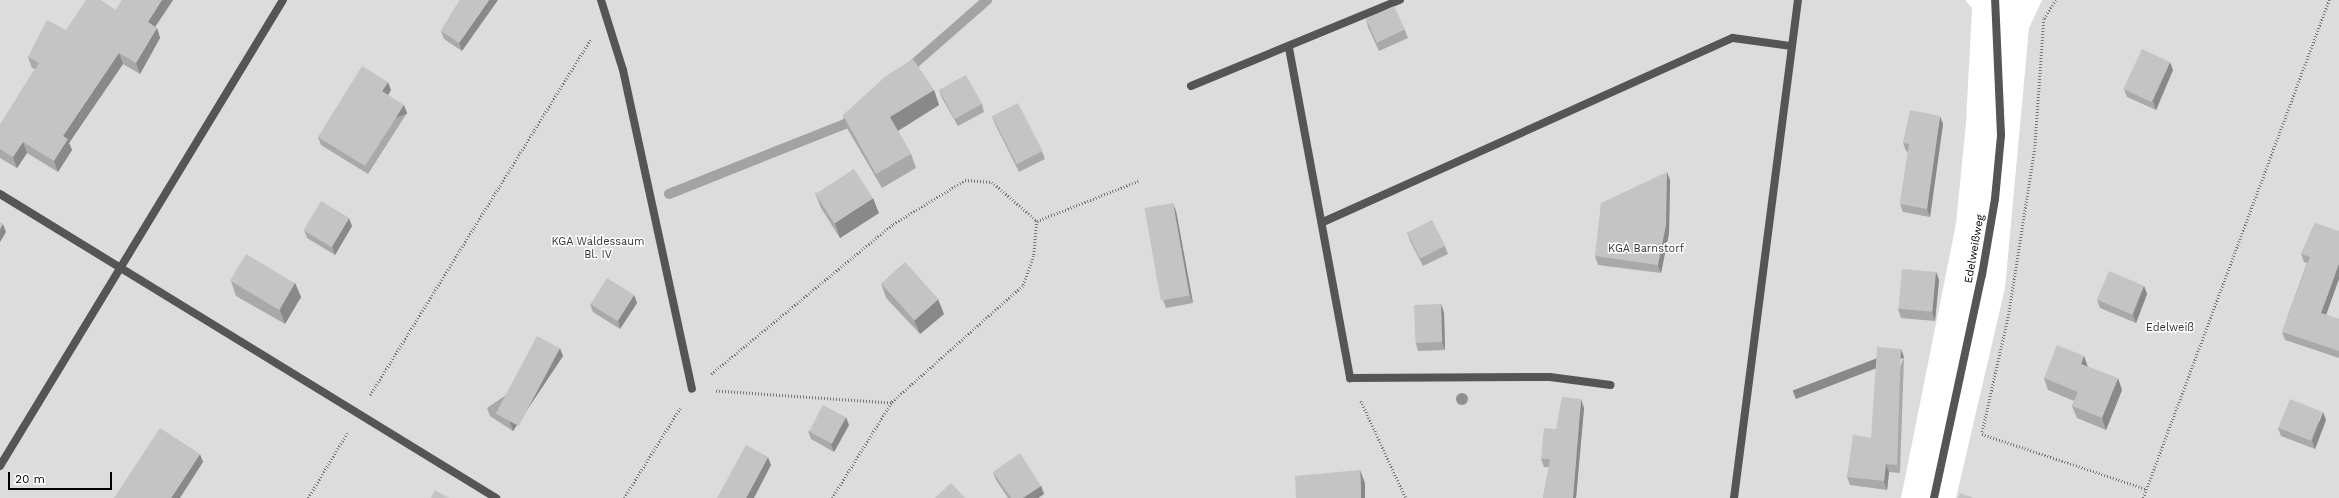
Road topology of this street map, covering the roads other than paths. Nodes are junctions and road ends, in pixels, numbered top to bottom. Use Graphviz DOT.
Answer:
graph roads {
  1 [pos="283,0"];
  2 [pos="602,0"];
  3 [pos="1400,0"];
  4 [pos="1798,0"];
  5 [pos="1995,0"];
  6 [pos="1791,46"];
  7 [pos="1289,48"];
  8 [pos="1191,86"];
  9 [pos="0,194"];
  10 [pos="1323,222"];
  11 [pos="121,268"];
  12 [pos="1610,384"];
  13 [pos="692,389"];
  14 [pos="0,466"];
  15 [pos="496,498"];
  16 [pos="1734,498"];
  17 [pos="1934,498"];
  1 -- 11 [label="street"];
  2 -- 13 [label="street"];
  3 -- 7 [label="street"];
  4 -- 6 [label="street"];
  5 -- 17 [label="street, Edelweißweg"];
  6 -- 10 [label="street"];
  6 -- 16 [label="street"];
  7 -- 8 [label="street"];
  7 -- 10 [label="street"];
  9 -- 11 [label="street"];
  10 -- 12 [label="street"];
  11 -- 14 [label="street"];
  11 -- 15 [label="street"];
}
